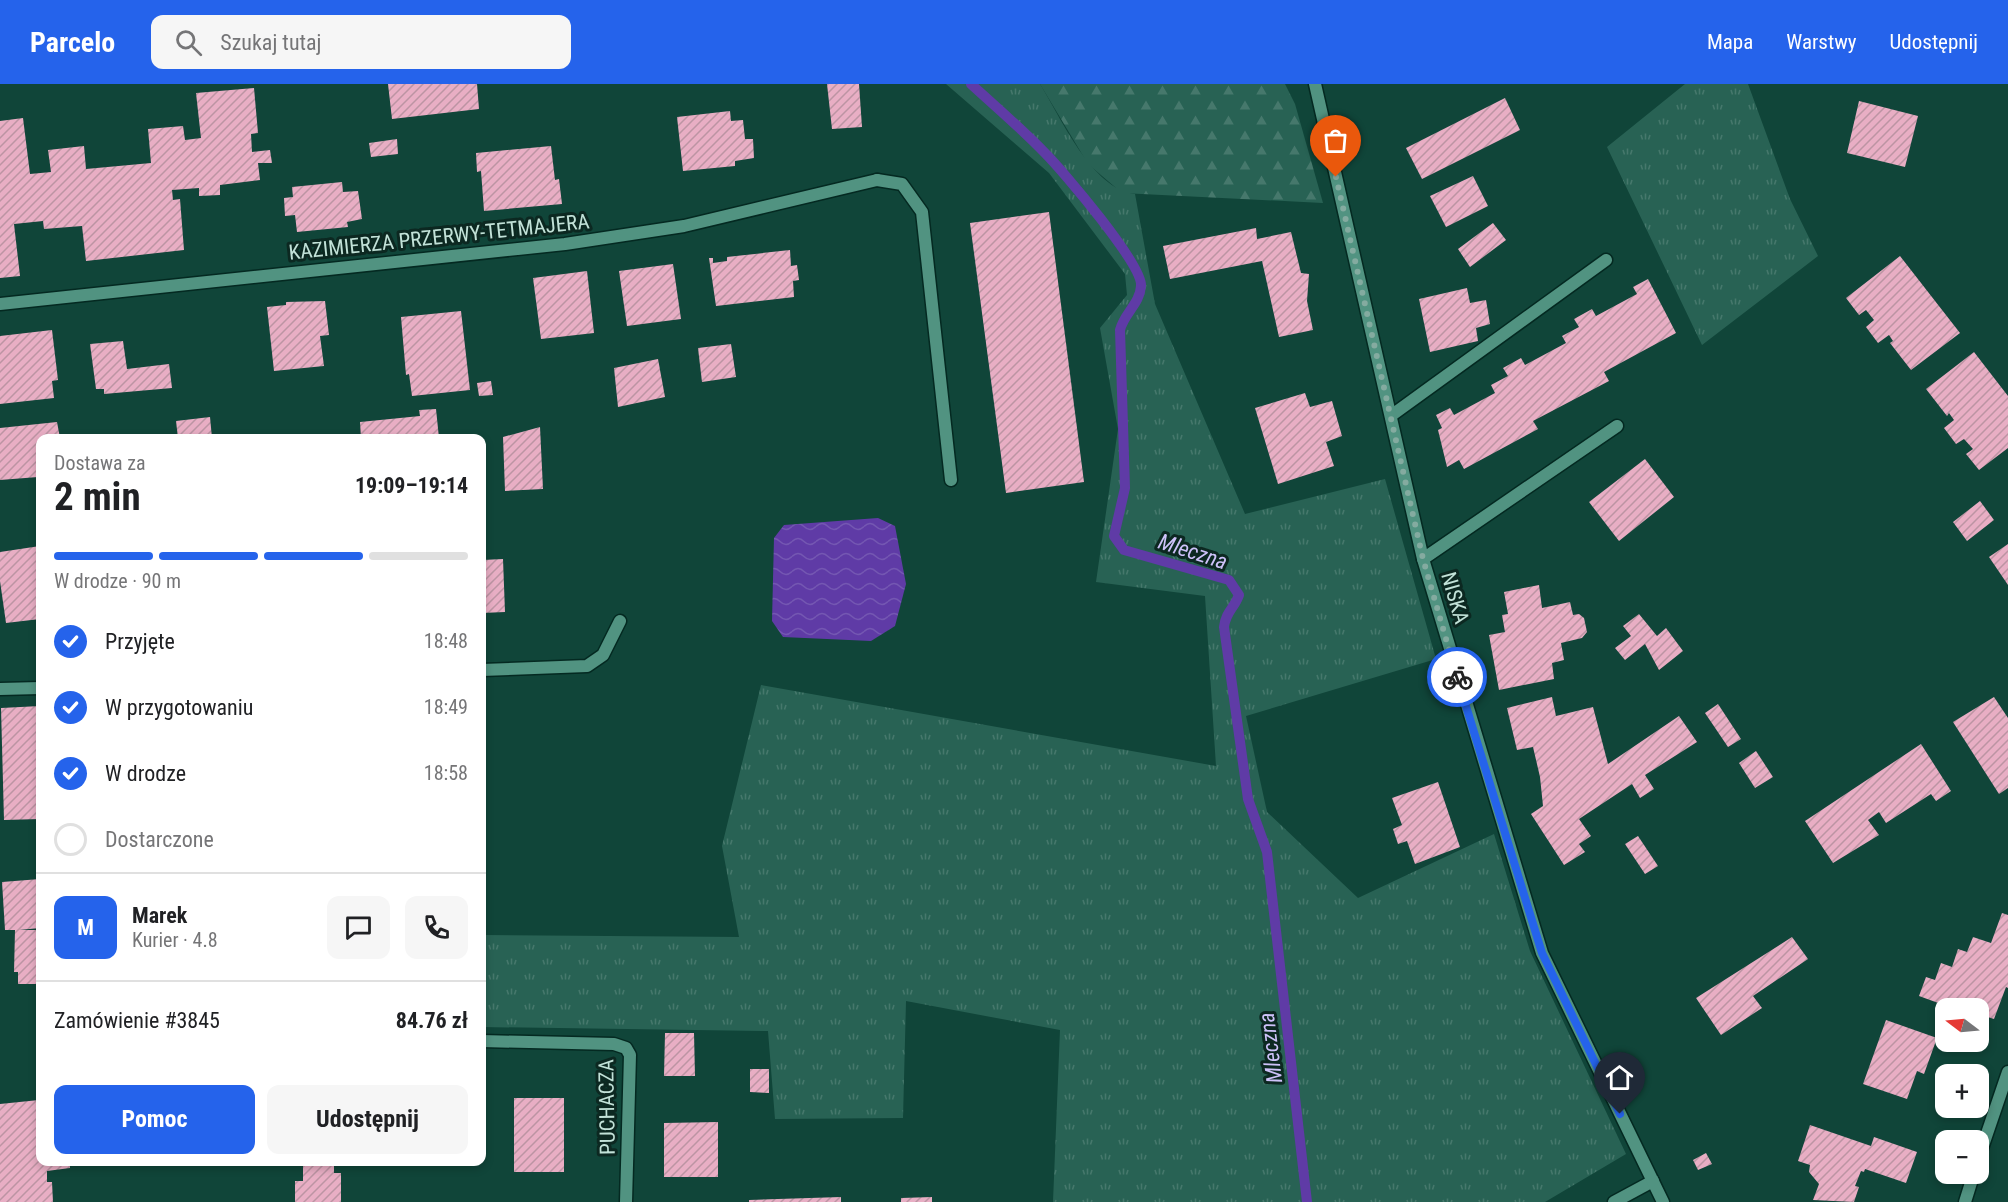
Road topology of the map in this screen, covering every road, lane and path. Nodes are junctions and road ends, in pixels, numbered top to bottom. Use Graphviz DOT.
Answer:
graph roads {
  1 [pos="1315,84"];
  2 [pos="1606,260"];
  3 [pos="0,304"];
  4 [pos="1392,415"];
  5 [pos="1617,426"];
  6 [pos="951,480"];
  7 [pos="1423,559"];
  8 [pos="620,621"];
  9 [pos="486,670"];
  10 [pos="36,688"];
  11 [pos="0,689"];
  12 [pos="486,1041"];
  13 [pos="2008,1072"];
  14 [pos="1988,1130"];
  15 [pos="1653,1181"];
  16 [pos="1971,1184"];
  17 [pos="626,1202"];
  18 [pos="1614,1202"];
  19 [pos="1663,1202"];
  20 [pos="1965,1202"];
  1 -- 4 [label="street, NISKA"];
  2 -- 4 [label="street"];
  3 -- 6 [label="street, KAZIMIERZA PRZERWY-TETMAJERA"];
  4 -- 7 [label="street, NISKA"];
  5 -- 7 [label="street"];
  7 -- 15 [label="street, NISKA"];
  8 -- 9 [label="street"];
  10 -- 11 [label="street"];
  12 -- 17 [label="street, PUCHACZA"];
  13 -- 14 [label="street"];
  15 -- 18 [label="street"];
  15 -- 19 [label="street, NISKA"];
  16 -- 20 [label="street"];
}
